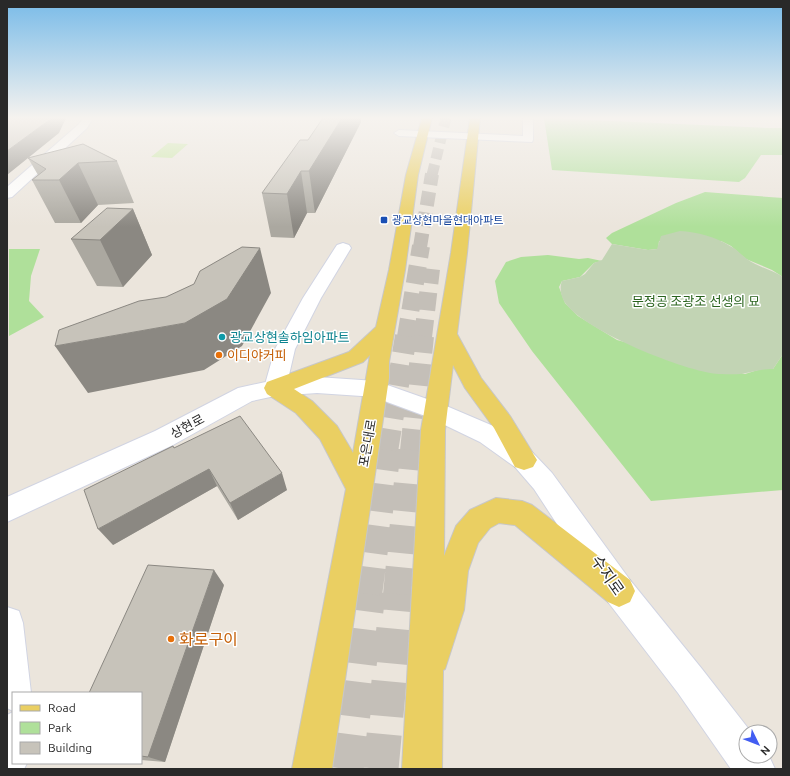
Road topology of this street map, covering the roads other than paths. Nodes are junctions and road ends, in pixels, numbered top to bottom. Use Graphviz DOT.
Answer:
graph roads {
  1 [pos="51,154"];
  2 [pos="417,154"];
  3 [pos="470,154"];
  4 [pos="7,194"];
  5 [pos="343,248"];
  6 [pos="386,329"];
  7 [pos="447,334"];
  8 [pos="275,388"];
  9 [pos="376,389"];
  10 [pos="436,411"];
  11 [pos="524,460"];
  12 [pos="360,490"];
  13 [pos="7,510"];
  14 [pos="619,591"];
  15 [pos="7,623"];
  16 [pos="425,681"];
  17 [pos="13,692"];
  18 [pos="12,736"];
  19 [pos="7,764"];
  20 [pos="312,769"];
  21 [pos="422,769"];
  22 [pos="755,769"];
  1 -- 4 [label="street"];
  2 -- 6 [label="main road, 포은대로"];
  3 -- 7 [label="main road"];
  5 -- 8 [label="street"];
  6 -- 8 [label="main road"];
  6 -- 9 [label="main road, 포은대로"];
  7 -- 10 [label="main road"];
  7 -- 11 [label="main road"];
  8 -- 9 [label="street, 상현로"];
  8 -- 12 [label="main road"];
  8 -- 13 [label="street, 상현로"];
  9 -- 10 [label="street, 상현로"];
  9 -- 12 [label="main road, 포은대로"];
  10 -- 11 [label="street, 수지로"];
  10 -- 16 [label="main road"];
  11 -- 14 [label="street, 수지로"];
  12 -- 20 [label="main road, 포은대로"];
  14 -- 16 [label="main road"];
  14 -- 22 [label="street, 수지로"];
  15 -- 17 [label="street"];
  16 -- 21 [label="main road"];
  18 -- 19 [label="street"];
}
